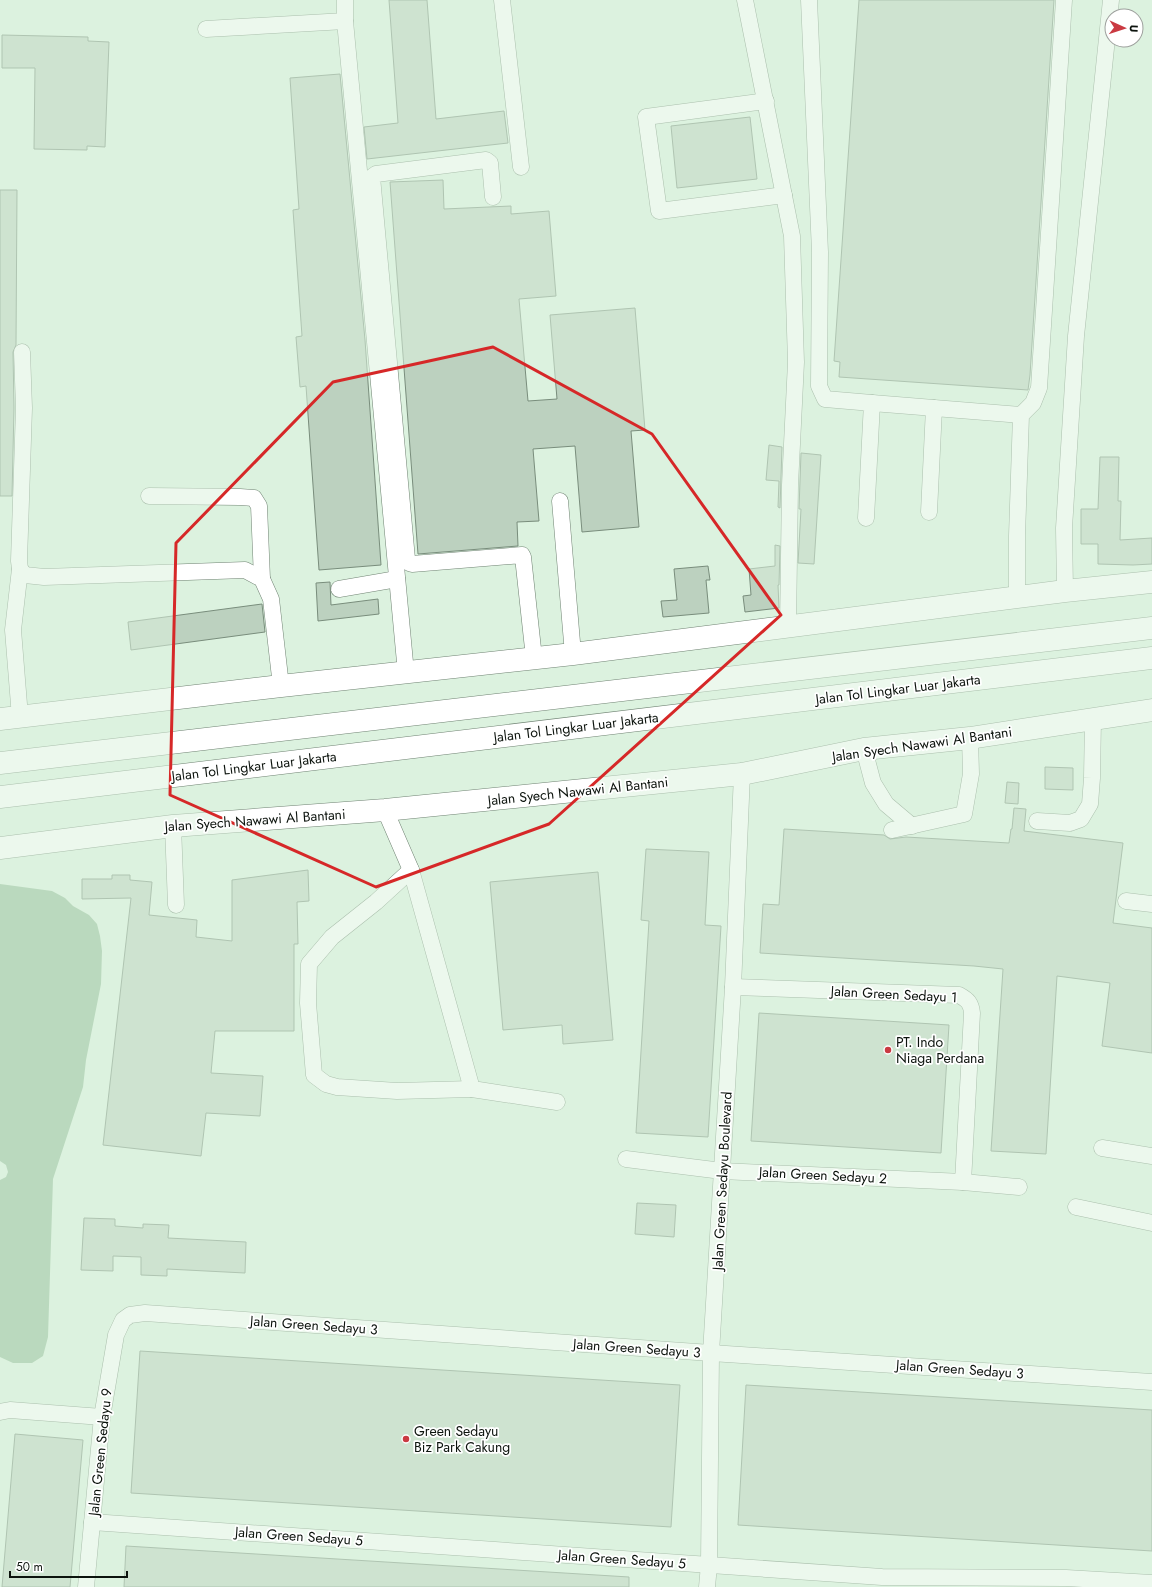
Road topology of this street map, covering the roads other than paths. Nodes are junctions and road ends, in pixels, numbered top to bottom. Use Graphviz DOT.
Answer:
graph roads {
  1 [pos="345,0"];
  2 [pos="502,0"];
  3 [pos="745,0"];
  4 [pos="809,0"];
  5 [pos="1064,0"];
  6 [pos="1111,0"];
  7 [pos="345,21"];
  8 [pos="206,29"];
  9 [pos="766,101"];
  10 [pos="520,167"];
  11 [pos="784,195"];
  12 [pos="493,196"];
  13 [pos="22,352"];
  14 [pos="872,402"];
  15 [pos="934,408"];
  16 [pos="1021,415"];
  17 [pos="149,496"];
  18 [pos="560,501"];
  19 [pos="929,512"];
  20 [pos="866,518"];
  21 [pos="20,569"];
  22 [pos="262,578"];
  23 [pos="397,579"];
  24 [pos="1152,582"];
  25 [pos="339,589"];
  26 [pos="1065,591"];
  27 [pos="1018,598"];
  28 [pos="788,627"];
  29 [pos="1152,628"];
  30 [pos="572,654"];
  31 [pos="534,658"];
  32 [pos="1152,658"];
  33 [pos="406,672"];
  34 [pos="281,686"];
  35 [pos="1152,710"];
  36 [pos="10,718"];
  37 [pos="1093,719"];
  38 [pos="970,738"];
  39 [pos="864,749"];
  40 [pos="0,763"];
  41 [pos="742,774"];
  42 [pos="0,797"];
  43 [pos="385,810"];
  44 [pos="1037,821"];
  45 [pos="173,826"];
  46 [pos="912,826"];
  47 [pos="892,830"];
  48 [pos="0,848"];
  49 [pos="411,870"];
  50 [pos="1126,900"];
  51 [pos="1152,904"];
  52 [pos="176,905"];
  53 [pos="733,987"];
  54 [pos="472,1089"];
  55 [pos="557,1102"];
  56 [pos="1102,1148"];
  57 [pos="1152,1156"];
  58 [pos="626,1159"];
  59 [pos="722,1171"];
  60 [pos="963,1182"];
  61 [pos="1019,1187"];
  62 [pos="1076,1207"];
  63 [pos="1152,1223"];
  64 [pos="123,1320"];
  65 [pos="711,1353"];
  66 [pos="1152,1382"];
  67 [pos="0,1412"];
  68 [pos="102,1417"];
  69 [pos="92,1522"];
  70 [pos="709,1565"];
  71 [pos="1152,1583"];
  72 [pos="86,1587"];
  73 [pos="707,1587"];
  1 -- 7 [label="street"];
  2 -- 10 [label="street"];
  3 -- 9 [label="street"];
  4 -- 14 [label="street"];
  5 -- 16 [label="street"];
  6 -- 26 [label="street"];
  7 -- 8 [label="street"];
  7 -- 23 [label="street"];
  9 -- 11 [label="street"];
  9 -- 11 [label="street"];
  11 -- 28 [label="street"];
  12 -- 31 [label="street"];
  13 -- 21 [label="street"];
  14 -- 15 [label="street"];
  14 -- 20 [label="street"];
  15 -- 16 [label="street"];
  15 -- 19 [label="street"];
  16 -- 27 [label="street"];
  17 -- 22 [label="street"];
  18 -- 30 [label="street"];
  21 -- 22 [label="street"];
  21 -- 36 [label="street"];
  22 -- 34 [label="street"];
  23 -- 25 [label="street"];
  23 -- 33 [label="street"];
  24 -- 26 [label="highway"];
  26 -- 27 [label="highway"];
  27 -- 28 [label="highway"];
  28 -- 30 [label="highway"];
  29 -- 40 [label="highway"];
  30 -- 31 [label="highway"];
  31 -- 33 [label="highway"];
  32 -- 42 [label="highway, Jalan Tol Lingkar Luar Jakarta"];
  33 -- 34 [label="highway"];
  34 -- 36 [label="highway"];
  35 -- 37 [label="highway, Jalan Syech Nawawi Al Bantani"];
  37 -- 38 [label="highway, Jalan Syech Nawawi Al Bantani"];
  37 -- 44 [label="street"];
  38 -- 39 [label="highway, Jalan Syech Nawawi Al Bantani"];
  38 -- 46 [label="street"];
  39 -- 41 [label="highway, Jalan Syech Nawawi Al Bantani"];
  39 -- 46 [label="street"];
  41 -- 43 [label="highway, Jalan Syech Nawawi Al Bantani"];
  41 -- 53 [label="street, Jalan Green Sedayu Boulevard"];
  43 -- 45 [label="highway, Jalan Syech Nawawi Al Bantani"];
  43 -- 49 [label="street"];
  45 -- 48 [label="highway, Jalan Syech Nawawi Al Bantani"];
  45 -- 52 [label="street"];
  46 -- 47 [label="street"];
  49 -- 54 [label="street"];
  49 -- 54 [label="street"];
  50 -- 51 [label="street"];
  53 -- 59 [label="street, Jalan Green Sedayu Boulevard"];
  53 -- 60 [label="street, Jalan Green Sedayu 1"];
  54 -- 55 [label="street"];
  56 -- 57 [label="street"];
  58 -- 59 [label="street, Jalan Green Sedayu 2"];
  59 -- 60 [label="street, Jalan Green Sedayu 2"];
  59 -- 65 [label="street, Jalan Green Sedayu Boulevard"];
  60 -- 61 [label="street, Jalan Green Sedayu 2"];
  62 -- 63 [label="street"];
  64 -- 65 [label="street, Jalan Green Sedayu 3"];
  64 -- 68 [label="street, Jalan Green Sedayu 9"];
  65 -- 66 [label="street, Jalan Green Sedayu 3"];
  65 -- 70 [label="street, Jalan Green Sedayu Boulevard"];
  67 -- 68 [label="street"];
  68 -- 69 [label="street, Jalan Green Sedayu 9"];
  69 -- 70 [label="street, Jalan Green Sedayu 5"];
  69 -- 72 [label="street, Jalan Green Sedayu 9"];
  70 -- 71 [label="street, Jalan Green Sedayu 5"];
  70 -- 73 [label="street, Jalan Green Sedayu Boulevard"];
}
